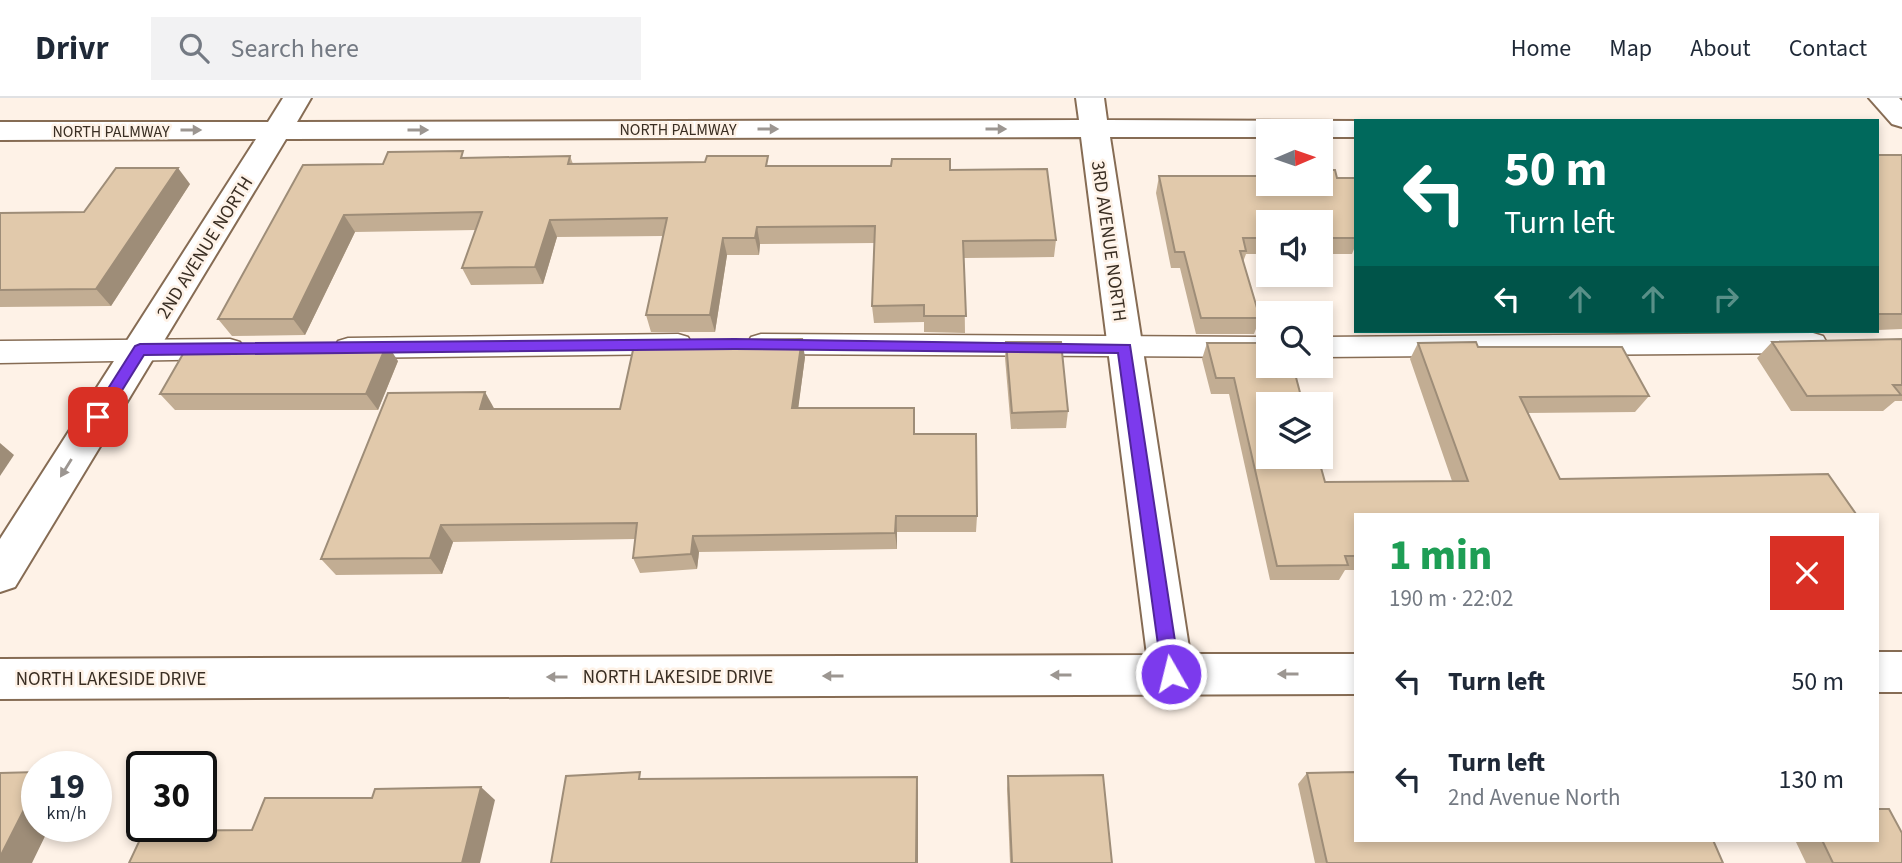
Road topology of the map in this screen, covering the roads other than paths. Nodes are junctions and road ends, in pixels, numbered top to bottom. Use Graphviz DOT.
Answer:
graph roads {
  1 [pos="297,98"];
  2 [pos="1883,98"];
  3 [pos="1092,113"];
  4 [pos="1902,118"];
  5 [pos="1879,127"];
  6 [pos="1902,127"];
  7 [pos="1354,128"];
  8 [pos="277,130"];
  9 [pos="0,131"];
  10 [pos="1833,343"];
  11 [pos="1256,347"];
  12 [pos="1333,347"];
  13 [pos="318,348"];
  14 [pos="1125,348"];
  15 [pos="140,349"];
  16 [pos="263,349"];
  17 [pos="0,352"];
  18 [pos="0,574"];
  19 [pos="1879,672"];
  20 [pos="1902,672"];
  21 [pos="1171,674"];
  22 [pos="1354,674"];
  23 [pos="0,678"];
  1 -- 8 [label="street, 2ND AVENUE NORTH"];
  2 -- 4 [label="street"];
  3 -- 7 [label="street, NORTH PALMWAY"];
  8 -- 3 [label="street, NORTH PALMWAY, one-way"];
  3 -- 14 [label="street, 3RD AVENUE NORTH"];
  5 -- 6 [label="street"];
  9 -- 8 [label="street, NORTH PALMWAY, one-way"];
  8 -- 15 [label="street, 2ND AVENUE NORTH"];
  10 -- 12 [label="lane"];
  11 -- 14 [label="lane"];
  13 -- 14 [label="lane"];
  14 -- 21 [label="street, 3RD AVENUE NORTH"];
  15 -- 16 [label="lane"];
  15 -- 17 [label="lane"];
  15 -- 18 [label="street, 2ND AVENUE NORTH, one-way"];
  19 -- 20 [label="street"];
  22 -- 21 [label="street, NORTH LAKESIDE DRIVE, one-way"];
  21 -- 23 [label="street, NORTH LAKESIDE DRIVE, one-way"];
}
